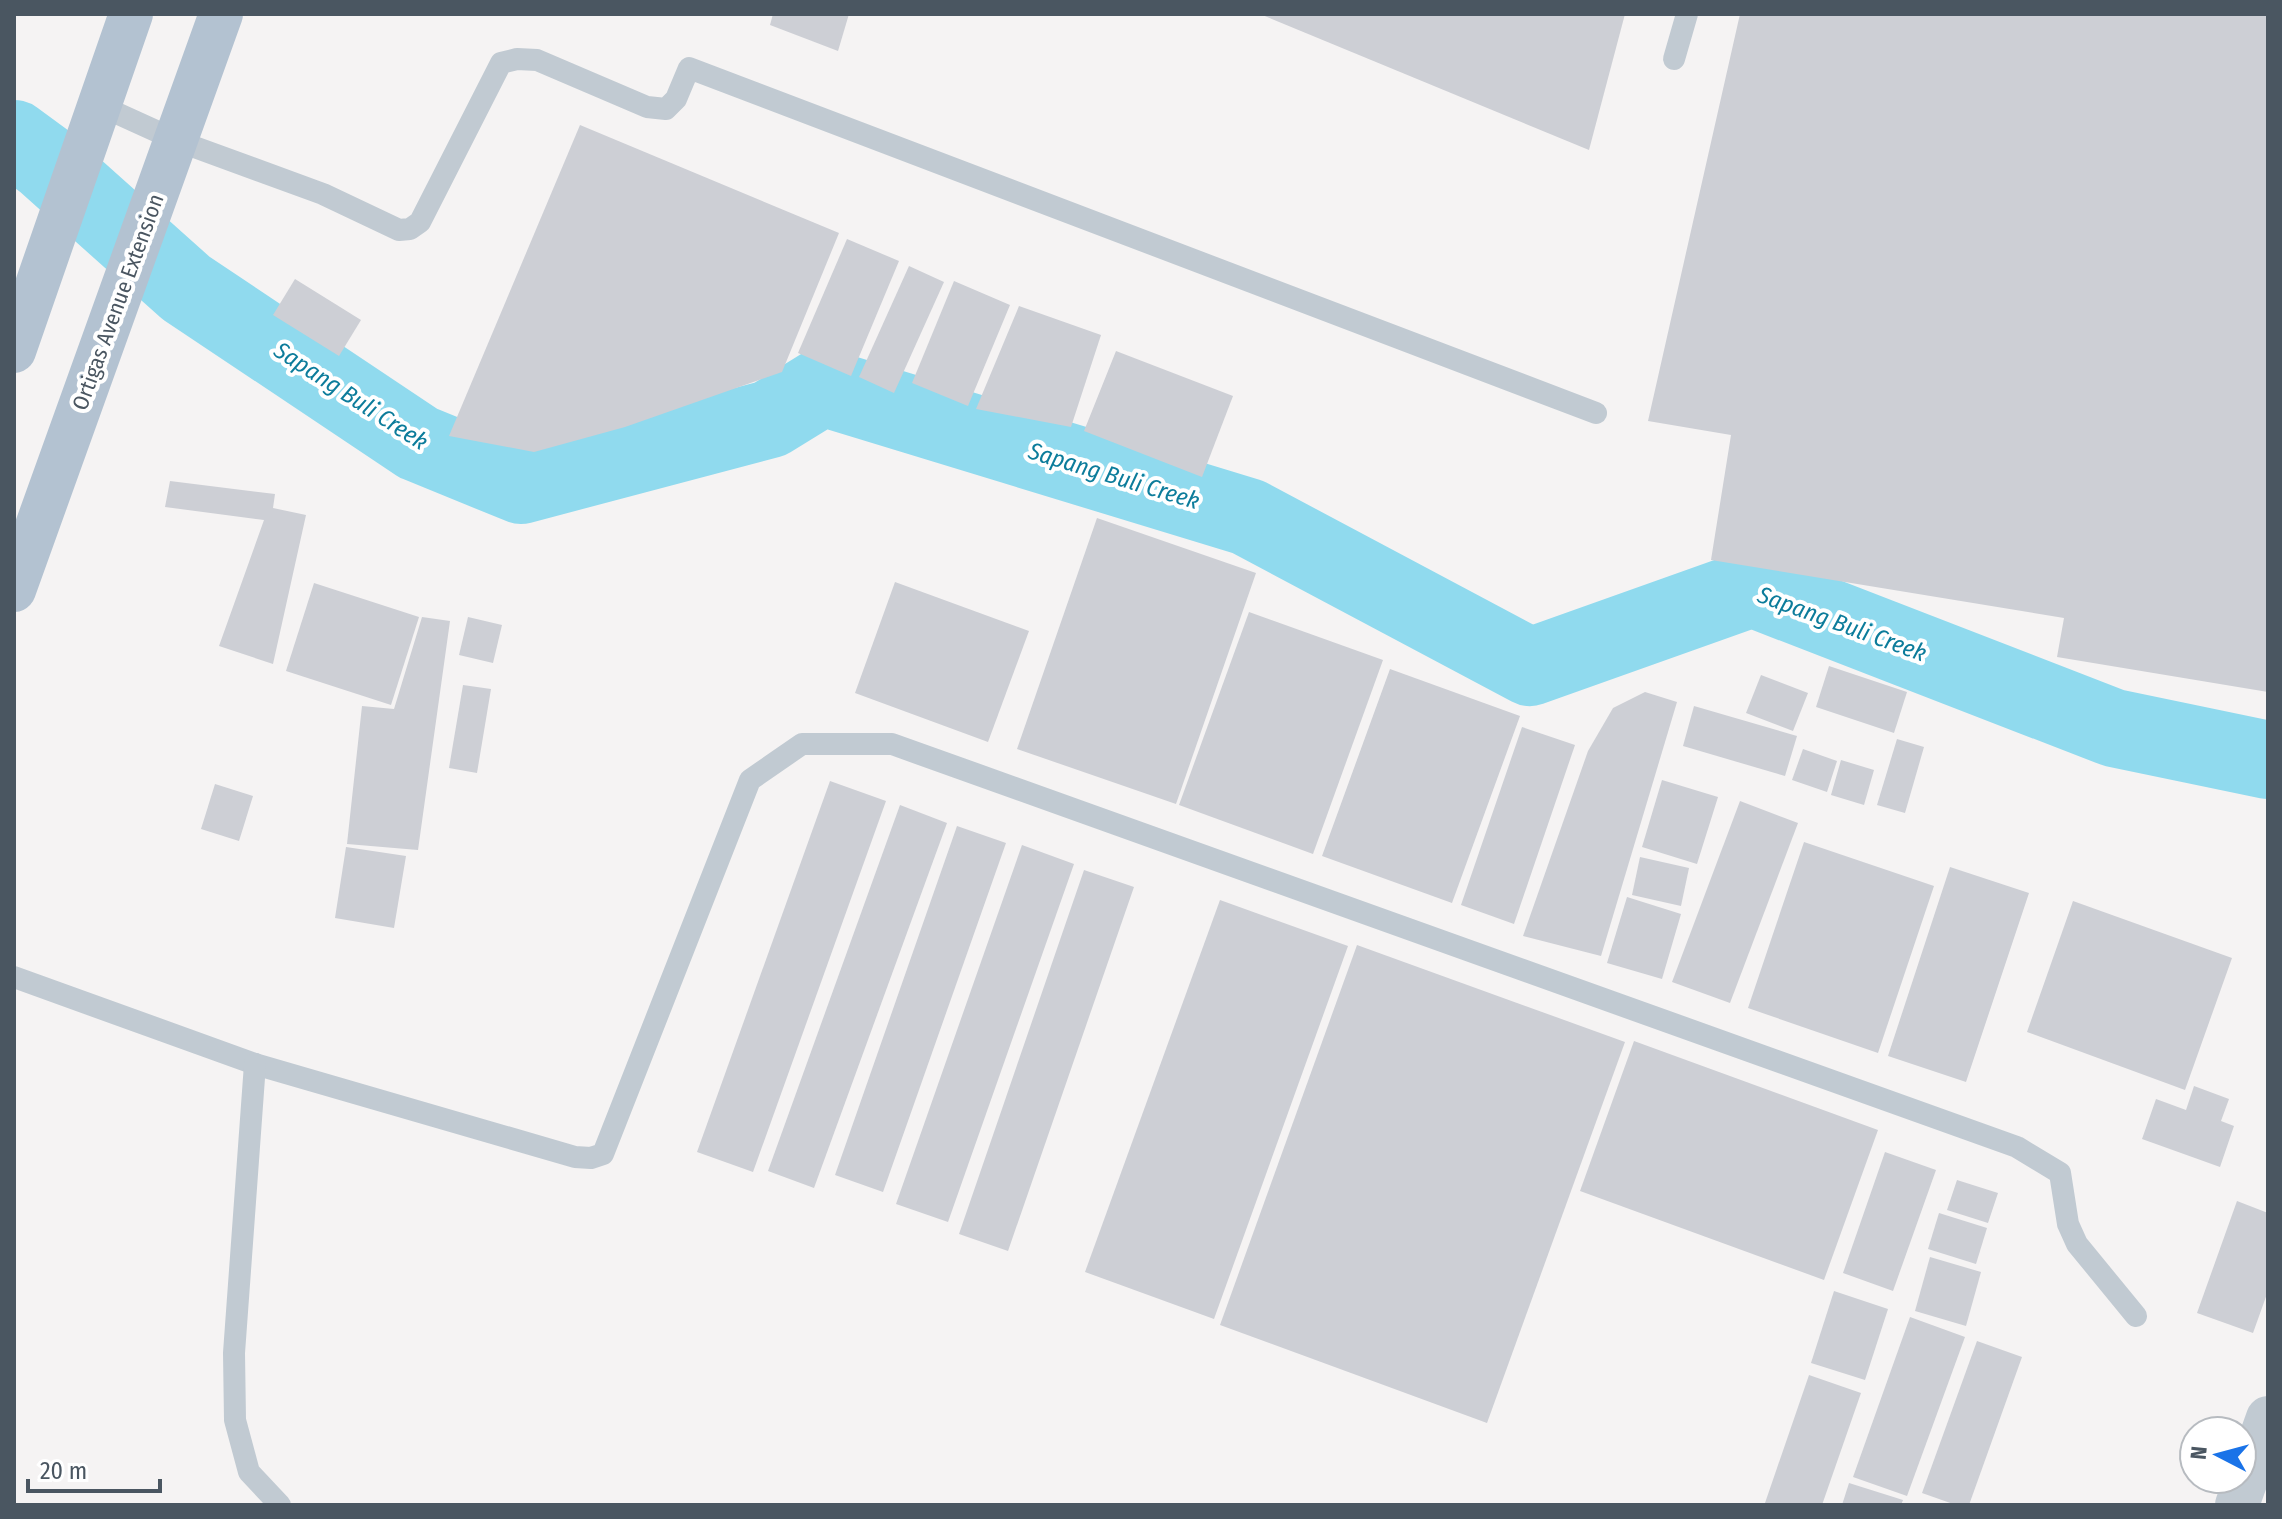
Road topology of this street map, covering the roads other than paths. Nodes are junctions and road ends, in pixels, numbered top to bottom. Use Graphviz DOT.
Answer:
graph roads {
  1 [pos="131,14"];
  2 [pos="221,14"];
  3 [pos="1687,14"];
  4 [pos="1674,59"];
  5 [pos="101,106"];
  6 [pos="178,141"];
  7 [pos="19,336"];
  8 [pos="1596,413"];
  9 [pos="14,590"];
  10 [pos="14,977"];
  11 [pos="255,1064"];
  12 [pos="2136,1316"];
  13 [pos="2268,1418"];
  14 [pos="280,1505"];
  15 [pos="2237,1505"];
  1 -- 5 [label="main road"];
  2 -- 6 [label="main road, Ortigas Avenue Extension"];
  3 -- 4 [label="lane"];
  5 -- 6 [label="lane"];
  5 -- 7 [label="main road"];
  6 -- 8 [label="lane"];
  6 -- 9 [label="main road, Ortigas Avenue Extension"];
  10 -- 11 [label="lane"];
  11 -- 12 [label="lane"];
  11 -- 14 [label="lane"];
  13 -- 15 [label="street"];
}
